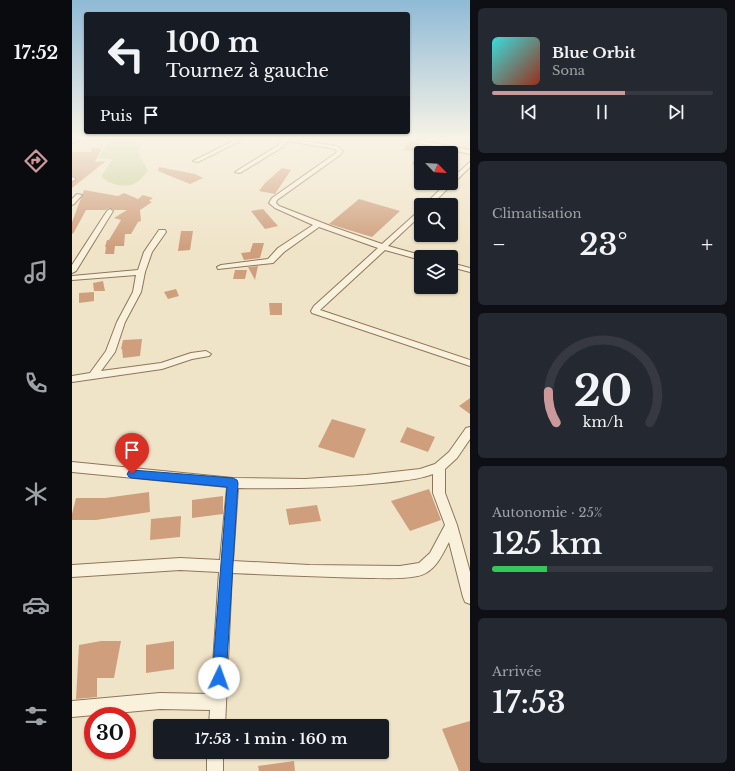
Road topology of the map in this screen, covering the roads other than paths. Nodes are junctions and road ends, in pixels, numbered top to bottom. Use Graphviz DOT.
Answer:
graph roads {
  1 [pos="309,175"];
  2 [pos="443,190"];
  3 [pos="79,195"];
  4 [pos="435,198"];
  5 [pos="72,203"];
  6 [pos="110,211"];
  7 [pos="414,218"];
  8 [pos="317,225"];
  9 [pos="162,232"];
  10 [pos="382,248"];
  11 [pos="414,256"];
  12 [pos="221,267"];
  13 [pos="458,267"];
  14 [pos="470,270"];
  15 [pos="72,271"];
  16 [pos="140,272"];
  17 [pos="72,278"];
  18 [pos="206,354"];
  19 [pos="470,362"];
  20 [pos="93,376"];
  21 [pos="72,379"];
  22 [pos="470,431"];
  23 [pos="72,467"];
  24 [pos="439,467"];
  25 [pos="233,483"];
  26 [pos="451,525"];
  27 [pos="226,566"];
  28 [pos="72,571"];
  29 [pos="470,597"];
  30 [pos="218,702"];
  31 [pos="72,709"];
  32 [pos="217,719"];
  33 [pos="216,759"];
  34 [pos="215,771"];
  1 -- 8 [label="street"];
  2 -- 4 [label="street"];
  3 -- 5 [label="street"];
  6 -- 15 [label="street"];
  7 -- 10 [label="street"];
  8 -- 10 [label="street"];
  8 -- 12 [label="street"];
  9 -- 16 [label="street"];
  10 -- 11 [label="street"];
  10 -- 19 [label="street"];
  13 -- 14 [label="street"];
  16 -- 17 [label="street"];
  16 -- 20 [label="street"];
  18 -- 20 [label="street"];
  20 -- 21 [label="street"];
  22 -- 24 [label="street"];
  23 -- 25 [label="street"];
  24 -- 25 [label="street"];
  24 -- 26 [label="street"];
  25 -- 27 [label="street"];
  26 -- 27 [label="street"];
  26 -- 29 [label="street"];
  27 -- 28 [label="street"];
  27 -- 30 [label="street"];
  30 -- 31 [label="street"];
  30 -- 32 [label="street"];
  33 -- 34 [label="street"];
}
